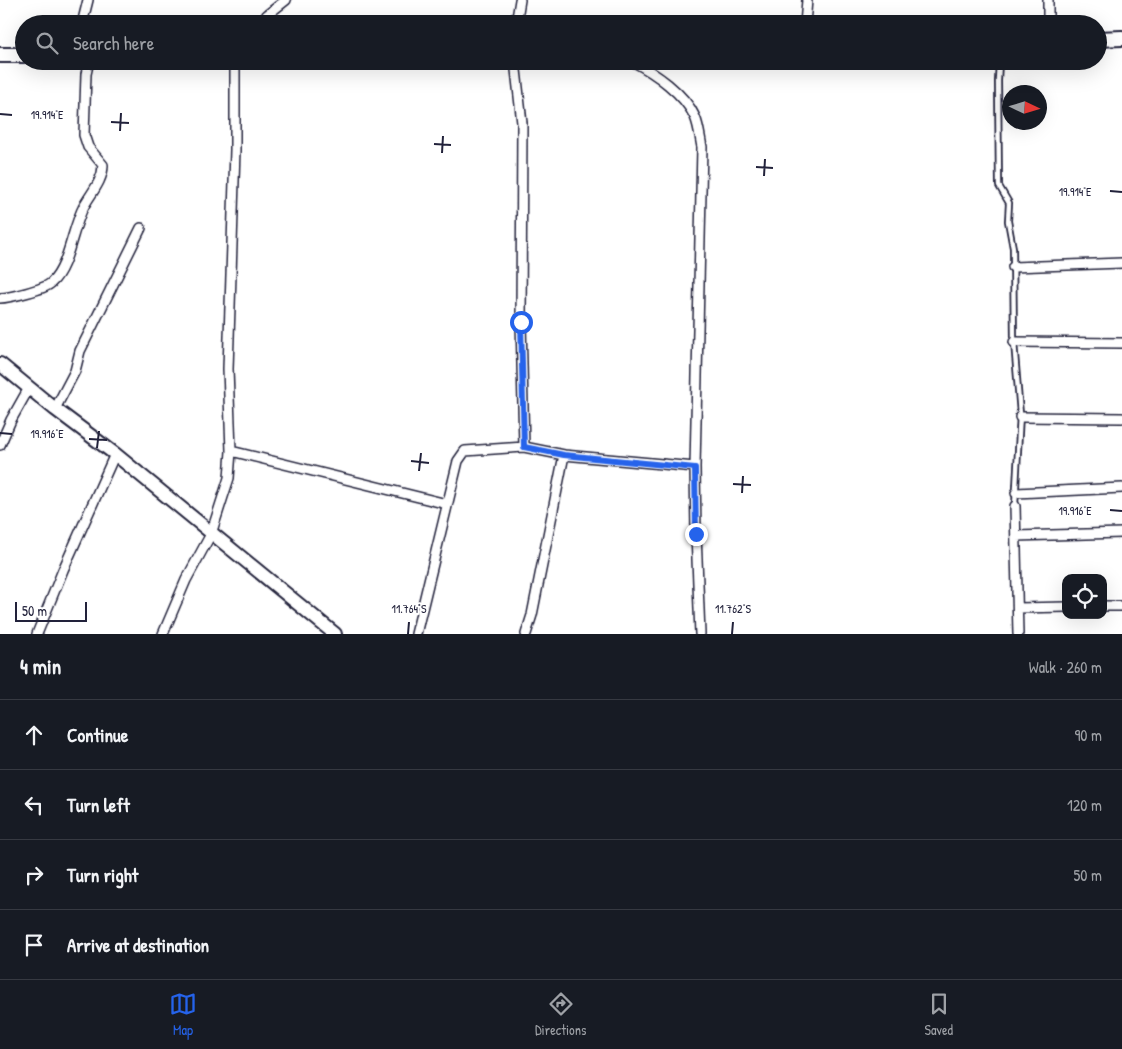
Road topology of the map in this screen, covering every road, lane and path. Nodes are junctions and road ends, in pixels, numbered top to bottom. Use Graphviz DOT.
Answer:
graph roads {
  1 [pos="88,0"];
  2 [pos="286,0"];
  3 [pos="520,0"];
  4 [pos="807,0"];
  5 [pos="1048,0"];
  6 [pos="84,15"];
  7 [pos="267,15"];
  8 [pos="518,15"];
  9 [pos="806,15"];
  10 [pos="1048,15"];
  11 [pos="1122,38"];
  12 [pos="1107,39"];
  13 [pos="0,54"];
  14 [pos="15,55"];
  15 [pos="87,70"];
  16 [pos="235,70"];
  17 [pos="516,70"];
  18 [pos="646,70"];
  19 [pos="999,70"];
  20 [pos="141,228"];
  21 [pos="1122,263"];
  22 [pos="1013,267"];
  23 [pos="0,298"];
  24 [pos="1014,342"];
  25 [pos="1122,343"];
  26 [pos="0,364"];
  27 [pos="29,388"];
  28 [pos="55,409"];
  29 [pos="1020,417"];
  30 [pos="1122,418"];
  31 [pos="0,445"];
  32 [pos="524,447"];
  33 [pos="231,451"];
  34 [pos="115,454"];
  35 [pos="564,455"];
  36 [pos="695,468"];
  37 [pos="1122,488"];
  38 [pos="1016,493"];
  39 [pos="447,504"];
  40 [pos="1015,506"];
  41 [pos="1122,533"];
  42 [pos="211,534"];
  43 [pos="1016,536"];
  44 [pos="1107,606"];
  45 [pos="1122,606"];
  46 [pos="1062,607"];
  47 [pos="1018,608"];
  48 [pos="37,634"];
  49 [pos="163,634"];
  50 [pos="335,634"];
  51 [pos="416,634"];
  52 [pos="526,634"];
  53 [pos="700,634"];
  54 [pos="1018,634"];
  1 -- 6 [label="street"];
  2 -- 7 [label="street"];
  3 -- 8 [label="street"];
  4 -- 9 [label="street"];
  5 -- 10 [label="street"];
  11 -- 12 [label="main road"];
  13 -- 14 [label="main road"];
  15 -- 23 [label="street"];
  16 -- 33 [label="street"];
  17 -- 32 [label="street"];
  18 -- 36 [label="street"];
  19 -- 22 [label="lane"];
  20 -- 28 [label="street"];
  21 -- 22 [label="street"];
  22 -- 24 [label="lane"];
  24 -- 25 [label="street"];
  24 -- 29 [label="lane"];
  26 -- 27 [label="street"];
  27 -- 28 [label="street"];
  27 -- 31 [label="street"];
  28 -- 34 [label="street"];
  29 -- 30 [label="street"];
  29 -- 38 [label="lane"];
  32 -- 35 [label="street"];
  32 -- 39 [label="street"];
  33 -- 39 [label="street"];
  33 -- 42 [label="street"];
  34 -- 42 [label="street"];
  34 -- 48 [label="street"];
  35 -- 36 [label="street"];
  35 -- 52 [label="street"];
  36 -- 53 [label="street"];
  37 -- 38 [label="street"];
  38 -- 40 [label="lane"];
  39 -- 51 [label="street"];
  40 -- 43 [label="street"];
  41 -- 43 [label="street"];
  42 -- 49 [label="street"];
  42 -- 50 [label="street"];
  43 -- 47 [label="street"];
  44 -- 45 [label="street"];
  46 -- 47 [label="street"];
  47 -- 54 [label="street"];
}
